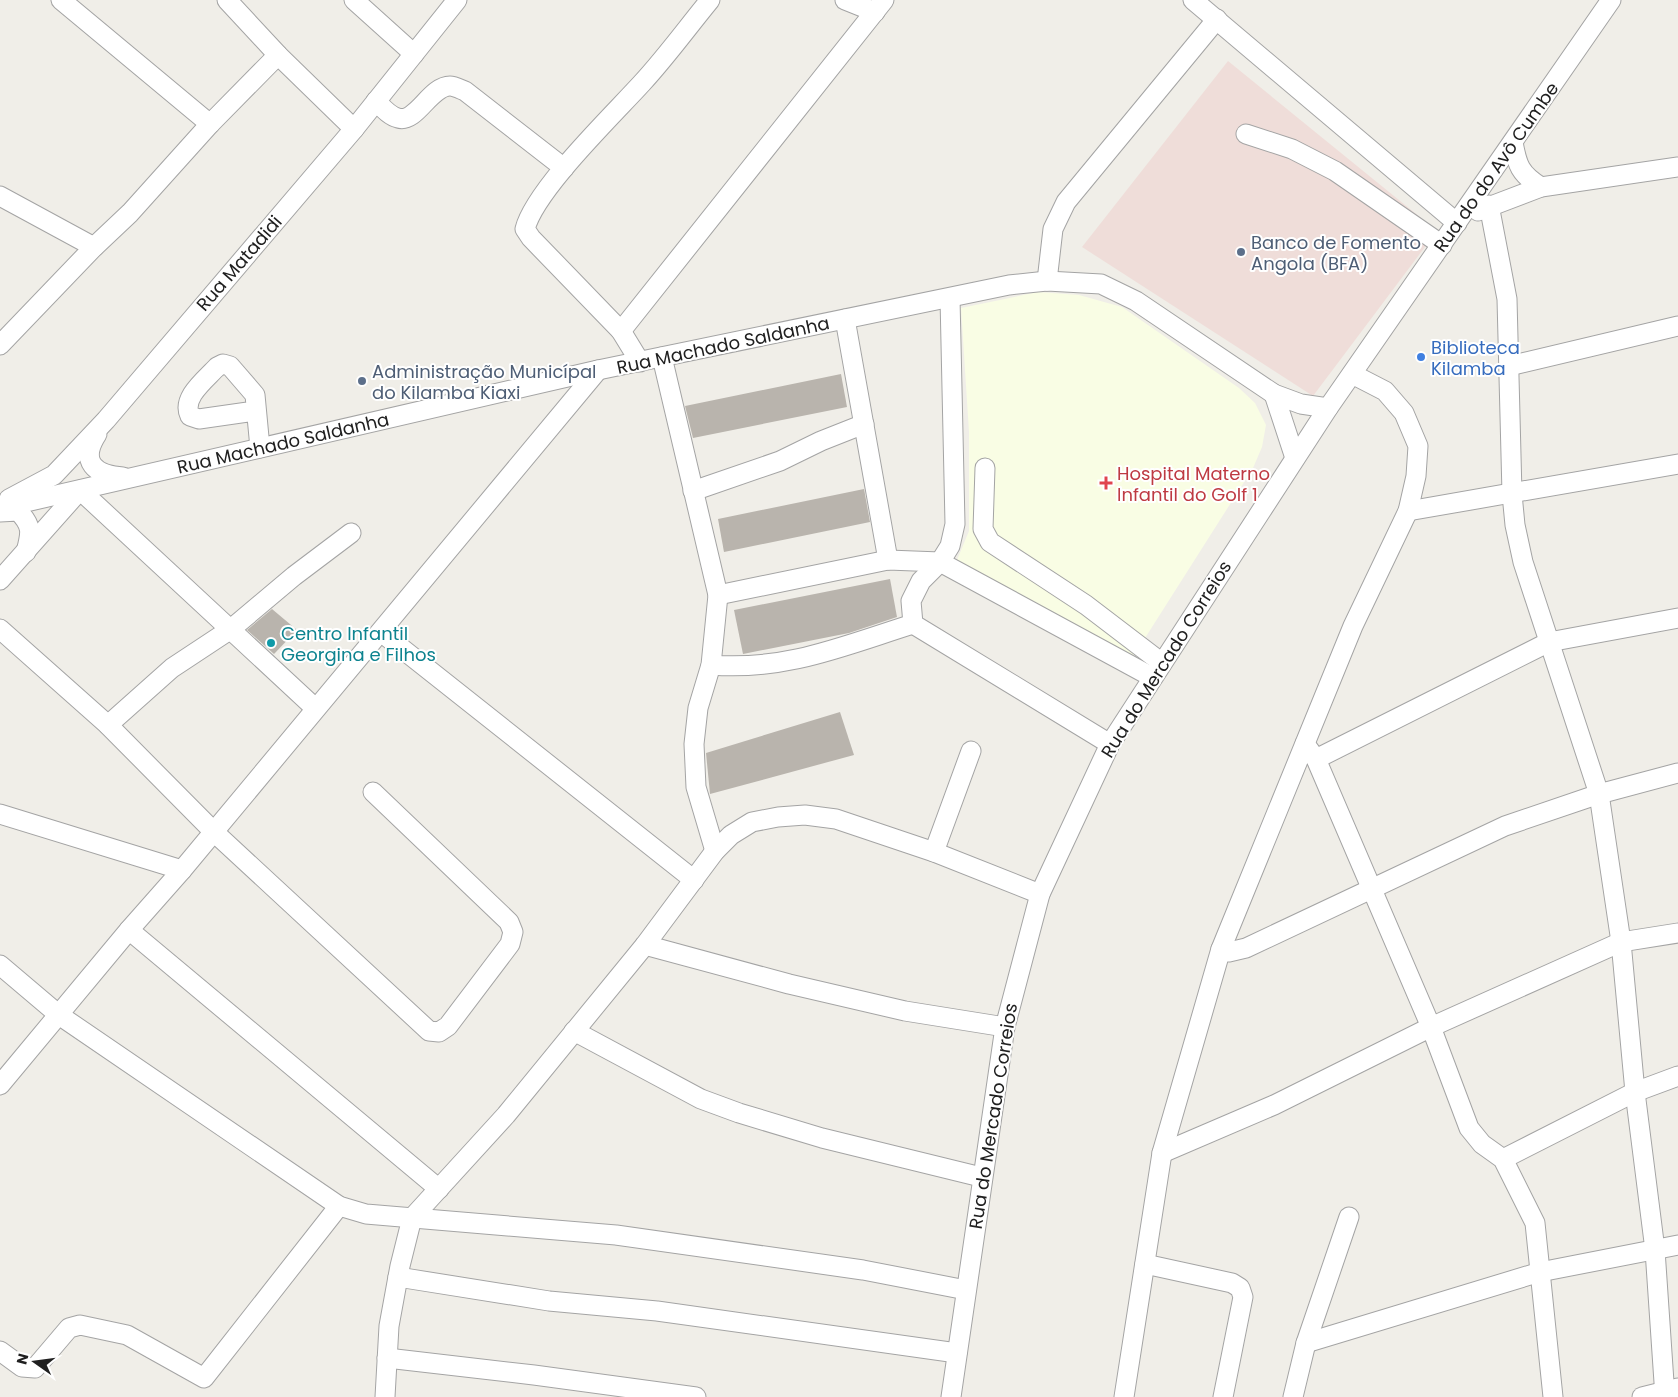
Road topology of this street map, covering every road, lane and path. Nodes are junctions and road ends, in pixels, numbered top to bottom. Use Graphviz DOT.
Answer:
graph roads {
  1 [pos="61,0"];
  2 [pos="227,0"];
  3 [pos="354,0"];
  4 [pos="457,0"];
  5 [pos="710,0"];
  6 [pos="845,0"];
  7 [pos="1193,0"];
  8 [pos="1611,0"];
  9 [pos="880,6"];
  10 [pos="1217,19"];
  11 [pos="414,54"];
  12 [pos="278,55"];
  13 [pos="376,101"];
  14 [pos="210,124"];
  15 [pos="354,128"];
  16 [pos="1246,134"];
  17 [pos="1513,142"];
  18 [pos="1678,167"];
  19 [pos="564,168"];
  20 [pos="1541,187"];
  21 [pos="0,196"];
  22 [pos="1488,205"];
  23 [pos="1458,223"];
  24 [pos="1442,246"];
  25 [pos="94,247"];
  26 [pos="1047,281"];
  27 [pos="950,298"];
  28 [pos="845,320"];
  29 [pos="1678,326"];
  30 [pos="621,331"];
  31 [pos="0,345"];
  32 [pos="662,357"];
  33 [pos="640,362"];
  34 [pos="1509,366"];
  35 [pos="598,370"];
  36 [pos="1352,374"];
  37 [pos="1274,394"];
  38 [pos="1328,408"];
  39 [pos="255,411"];
  40 [pos="106,420"];
  41 [pos="864,424"];
  42 [pos="260,448"];
  43 [pos="1295,458"];
  44 [pos="1678,464"];
  45 [pos="985,468"];
  46 [pos="133,478"];
  47 [pos="80,490"];
  48 [pos="693,491"];
  49 [pos="1512,494"];
  50 [pos="0,503"];
  51 [pos="0,508"];
  52 [pos="1408,511"];
  53 [pos="0,512"];
  54 [pos="351,533"];
  55 [pos="26,552"];
  56 [pos="888,560"];
  57 [pos="940,562"];
  58 [pos="0,580"];
  59 [pos="718,595"];
  60 [pos="1678,618"];
  61 [pos="913,624"];
  62 [pos="0,629"];
  63 [pos="231,630"];
  64 [pos="381,632"];
  65 [pos="1549,642"];
  66 [pos="711,664"];
  67 [pos="1157,670"];
  68 [pos="315,708"];
  69 [pos="108,725"];
  70 [pos="1110,744"];
  71 [pos="971,751"];
  72 [pos="1311,751"];
  73 [pos="1678,773"];
  74 [pos="373,792"];
  75 [pos="1599,794"];
  76 [pos="0,814"];
  77 [pos="214,832"];
  78 [pos="715,851"];
  79 [pos="934,852"];
  80 [pos="182,870"];
  81 [pos="694,880"];
  82 [pos="1372,888"];
  83 [pos="1040,894"];
  84 [pos="129,930"];
  85 [pos="1678,933"];
  86 [pos="1621,942"];
  87 [pos="644,945"];
  88 [pos="1221,949"];
  89 [pos="0,965"];
  90 [pos="59,1016"];
  91 [pos="1005,1027"];
  92 [pos="1430,1027"];
  93 [pos="574,1031"];
  94 [pos="1678,1076"];
  95 [pos="0,1085"];
  96 [pos="1635,1092"];
  97 [pos="1162,1153"];
  98 [pos="1503,1159"];
  99 [pos="981,1177"];
  100 [pos="439,1189"];
  101 [pos="339,1206"];
  102 [pos="1349,1217"];
  103 [pos="412,1218"];
  104 [pos="1678,1245"];
  105 [pos="1655,1250"];
  106 [pos="1145,1264"];
  107 [pos="1540,1272"];
  108 [pos="398,1278"];
  109 [pos="966,1290"];
  110 [pos="1306,1343"];
  111 [pos="0,1351"];
  112 [pos="957,1353"];
  113 [pos="387,1358"];
  114 [pos="1669,1392"];
  115 [pos="385,1397"];
  116 [pos="696,1397"];
  117 [pos="951,1397"];
  118 [pos="1124,1397"];
  119 [pos="1223,1397"];
  120 [pos="1293,1397"];
  121 [pos="1553,1397"];
  122 [pos="1642,1397"];
  1 -- 14 [label="street"];
  2 -- 12 [label="street"];
  3 -- 11 [label="street"];
  4 -- 11 [label="street, Rua Matadidi"];
  5 -- 19 [label="street"];
  6 -- 9 [label="street"];
  7 -- 10 [label="street"];
  8 -- 17 [label="street, Rua do do Avô Cumbe"];
  9 -- 30 [label="street"];
  10 -- 23 [label="street"];
  10 -- 26 [label="street"];
  11 -- 13 [label="street, Rua Matadidi"];
  12 -- 14 [label="street"];
  12 -- 15 [label="street"];
  13 -- 15 [label="street, Rua Matadidi"];
  13 -- 19 [label="street"];
  14 -- 25 [label="street"];
  15 -- 40 [label="street, Rua Matadidi"];
  16 -- 24 [label="street"];
  17 -- 20 [label="street"];
  17 -- 23 [label="street, Rua do do Avô Cumbe"];
  18 -- 20 [label="street"];
  19 -- 30 [label="street"];
  20 -- 22 [label="street"];
  21 -- 25 [label="street"];
  22 -- 23 [label="street"];
  22 -- 34 [label="street"];
  23 -- 24 [label="street, Rua do do Avô Cumbe"];
  24 -- 36 [label="street, Rua do do Avô Cumbe"];
  25 -- 31 [label="street"];
  26 -- 27 [label="street, Rua Machado Saldanha"];
  26 -- 37 [label="street, Rua Machado Saldanha"];
  27 -- 28 [label="street, Rua Machado Saldanha"];
  27 -- 57 [label="street"];
  28 -- 32 [label="street, Rua Machado Saldanha"];
  28 -- 41 [label="street"];
  29 -- 34 [label="street"];
  30 -- 33 [label="street"];
  32 -- 33 [label="street, Rua Machado Saldanha"];
  32 -- 48 [label="street"];
  33 -- 35 [label="street, Rua Machado Saldanha"];
  34 -- 49 [label="street"];
  35 -- 42 [label="street, Rua Machado Saldanha"];
  35 -- 64 [label="street"];
  36 -- 38 [label="street, Rua do do Avô Cumbe"];
  36 -- 52 [label="street"];
  37 -- 38 [label="street, Rua Machado Saldanha"];
  37 -- 43 [label="street"];
  38 -- 43 [label="street, Rua do Mercado Correios"];
  39 -- 42 [label="street"];
  40 -- 46 [label="street"];
  40 -- 50 [label="street, Rua Matadidi"];
  41 -- 48 [label="street"];
  41 -- 56 [label="street"];
  42 -- 46 [label="street, Rua Machado Saldanha"];
  43 -- 67 [label="street, Rua do Mercado Correios"];
  44 -- 49 [label="street"];
  45 -- 67 [label="street"];
  46 -- 47 [label="street, Rua Machado Saldanha"];
  47 -- 51 [label="street, Rua Machado Saldanha"];
  47 -- 55 [label="street"];
  47 -- 63 [label="street"];
  48 -- 59 [label="street"];
  49 -- 52 [label="street"];
  49 -- 65 [label="street"];
  52 -- 72 [label="street"];
  53 -- 55 [label="street"];
  54 -- 63 [label="street"];
  55 -- 58 [label="street"];
  56 -- 57 [label="street"];
  56 -- 59 [label="street"];
  57 -- 61 [label="street"];
  57 -- 67 [label="street"];
  59 -- 66 [label="street"];
  60 -- 65 [label="street"];
  61 -- 66 [label="street"];
  61 -- 70 [label="street"];
  62 -- 69 [label="street"];
  63 -- 68 [label="street"];
  63 -- 69 [label="street"];
  64 -- 68 [label="street"];
  64 -- 81 [label="street"];
  65 -- 72 [label="street"];
  65 -- 75 [label="street"];
  66 -- 78 [label="street"];
  67 -- 70 [label="street, Rua do Mercado Correios"];
  68 -- 77 [label="street"];
  69 -- 77 [label="street"];
  70 -- 83 [label="street, Rua do Mercado Correios"];
  71 -- 79 [label="street"];
  72 -- 82 [label="street"];
  72 -- 88 [label="street"];
  73 -- 75 [label="street"];
  74 -- 77 [label="street"];
  75 -- 82 [label="street"];
  75 -- 86 [label="street"];
  76 -- 80 [label="street"];
  77 -- 80 [label="street"];
  78 -- 79 [label="street"];
  78 -- 81 [label="street"];
  79 -- 83 [label="street"];
  80 -- 84 [label="street"];
  81 -- 87 [label="street"];
  82 -- 88 [label="street"];
  82 -- 92 [label="street"];
  83 -- 91 [label="street, Rua do Mercado Correios"];
  84 -- 90 [label="street"];
  84 -- 100 [label="street"];
  85 -- 86 [label="street"];
  86 -- 92 [label="street"];
  86 -- 96 [label="street"];
  87 -- 91 [label="street"];
  87 -- 93 [label="street"];
  88 -- 97 [label="street"];
  89 -- 90 [label="street"];
  90 -- 95 [label="street"];
  90 -- 101 [label="street"];
  91 -- 99 [label="street, Rua do Mercado Correios"];
  92 -- 97 [label="street"];
  92 -- 98 [label="street"];
  93 -- 99 [label="street"];
  93 -- 100 [label="street"];
  94 -- 96 [label="street"];
  96 -- 98 [label="street"];
  96 -- 105 [label="street"];
  97 -- 106 [label="street"];
  98 -- 107 [label="street"];
  99 -- 109 [label="street, Rua do Mercado Correios"];
  100 -- 103 [label="street"];
  101 -- 103 [label="street"];
  101 -- 111 [label="street"];
  102 -- 110 [label="street"];
  103 -- 108 [label="street"];
  103 -- 109 [label="street"];
  104 -- 105 [label="street"];
  105 -- 107 [label="street"];
  105 -- 114 [label="street"];
  106 -- 118 [label="street"];
  106 -- 119 [label="street"];
  107 -- 110 [label="street"];
  107 -- 121 [label="street"];
  108 -- 112 [label="street"];
  108 -- 113 [label="street"];
  109 -- 112 [label="street, Rua do Mercado Correios"];
  110 -- 120 [label="street"];
  112 -- 117 [label="street, Rua do Mercado Correios"];
  113 -- 115 [label="street"];
  113 -- 116 [label="street"];
  114 -- 122 [label="street"];
}
